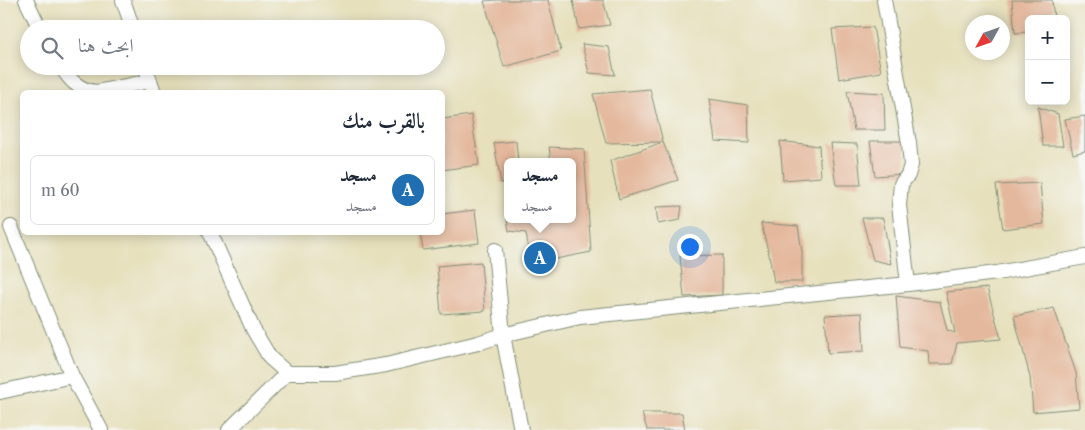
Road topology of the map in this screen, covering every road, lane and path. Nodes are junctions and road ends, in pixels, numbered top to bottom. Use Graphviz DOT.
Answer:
graph roads {
  1 [pos="26,0"];
  2 [pos="124,0"];
  3 [pos="884,0"];
  4 [pos="36,20"];
  5 [pos="130,20"];
  6 [pos="68,75"];
  7 [pos="148,75"];
  8 [pos="152,87"];
  9 [pos="85,90"];
  10 [pos="118,90"];
  11 [pos="11,227"];
  12 [pos="211,235"];
  13 [pos="495,250"];
  14 [pos="1085,257"];
  15 [pos="908,284"];
  16 [pos="503,335"];
  17 [pos="288,373"];
  18 [pos="72,376"];
  19 [pos="0,392"];
  20 [pos="101,430"];
  21 [pos="229,430"];
  22 [pos="521,430"];
  1 -- 4 [label="street"];
  2 -- 5 [label="street"];
  3 -- 15 [label="street"];
  6 -- 9 [label="street"];
  7 -- 8 [label="street"];
  8 -- 10 [label="street"];
  11 -- 18 [label="street"];
  12 -- 17 [label="street"];
  13 -- 16 [label="street"];
  14 -- 15 [label="street"];
  15 -- 16 [label="street"];
  16 -- 17 [label="street"];
  16 -- 22 [label="street"];
  17 -- 21 [label="street"];
  18 -- 19 [label="street"];
  18 -- 20 [label="street"];
}
